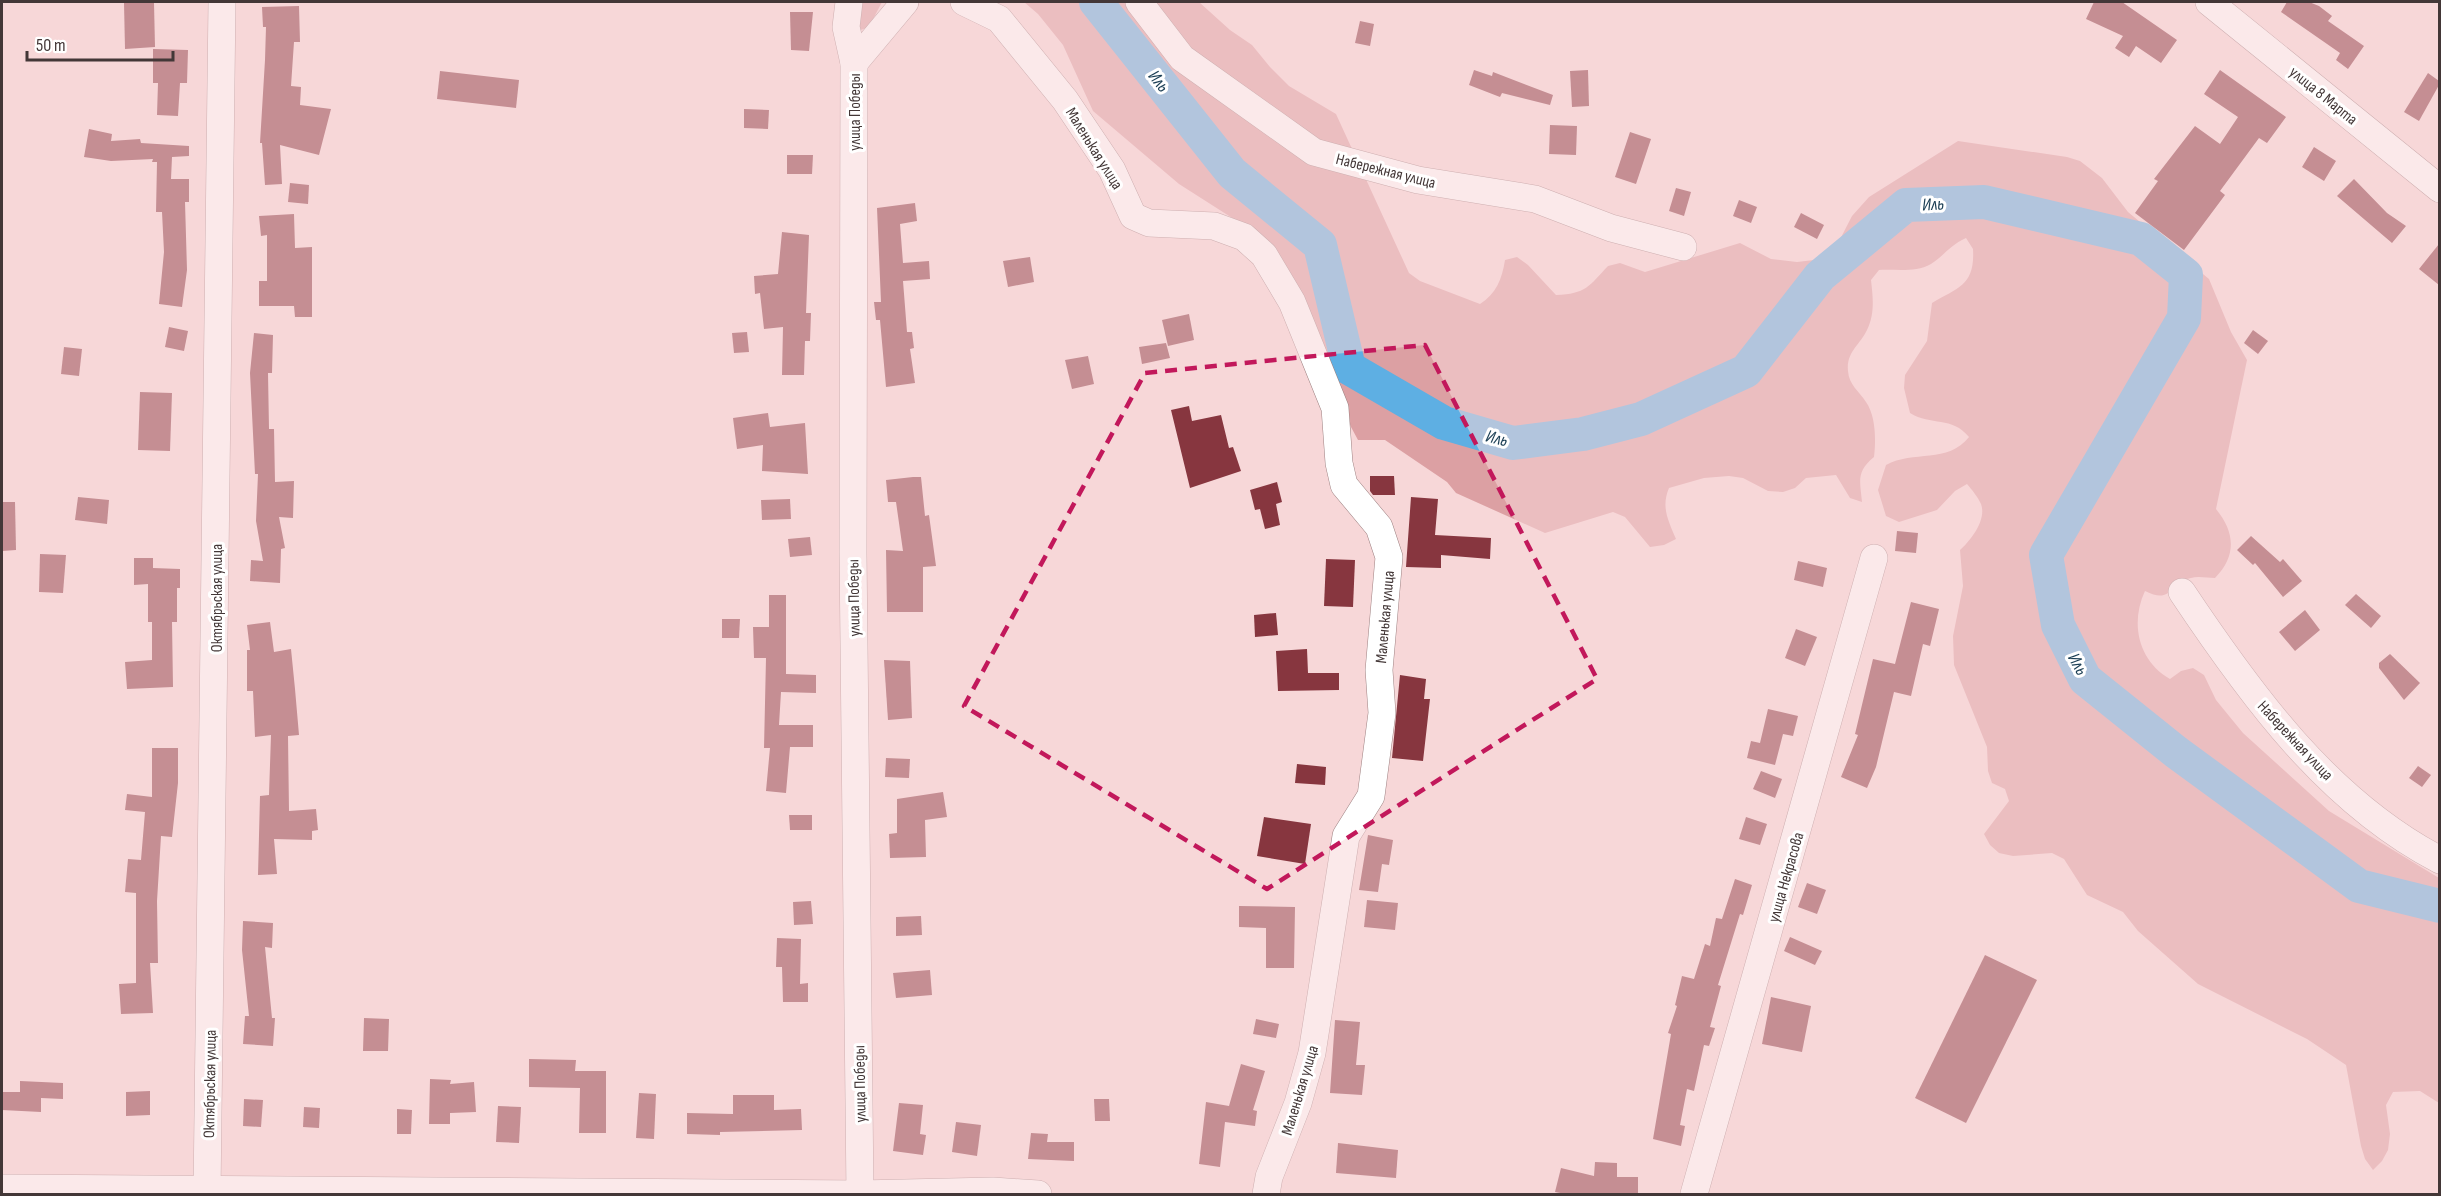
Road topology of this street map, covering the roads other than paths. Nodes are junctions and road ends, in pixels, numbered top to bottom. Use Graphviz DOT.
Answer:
graph roads {
  1 [pos="222,2"];
  2 [pos="849,2"];
  3 [pos="905,2"];
  4 [pos="964,2"];
  5 [pos="1139,2"];
  6 [pos="2209,2"];
  7 [pos="854,63"];
  8 [pos="2439,189"];
  9 [pos="1683,247"];
  10 [pos="1874,558"];
  11 [pos="2182,592"];
  12 [pos="2439,860"];
  13 [pos="2,1188"];
  14 [pos="207,1192"];
  15 [pos="860,1194"];
  16 [pos="1038,1194"];
  17 [pos="1266,1194"];
  18 [pos="1694,1194"];
  1 -- 14 [label="street, Октябрьская улица"];
  2 -- 7 [label="street, улица Победы"];
  3 -- 7 [label="street"];
  4 -- 17 [label="street, Маленькая улица"];
  5 -- 9 [label="street, Набережная улица"];
  6 -- 8 [label="street, улица 8 Марта"];
  7 -- 15 [label="street, улица Победы"];
  10 -- 18 [label="street, улица Некрасова"];
  11 -- 12 [label="street, Набережная улица"];
  13 -- 14 [label="street"];
  14 -- 15 [label="street"];
  15 -- 16 [label="street"];
}
